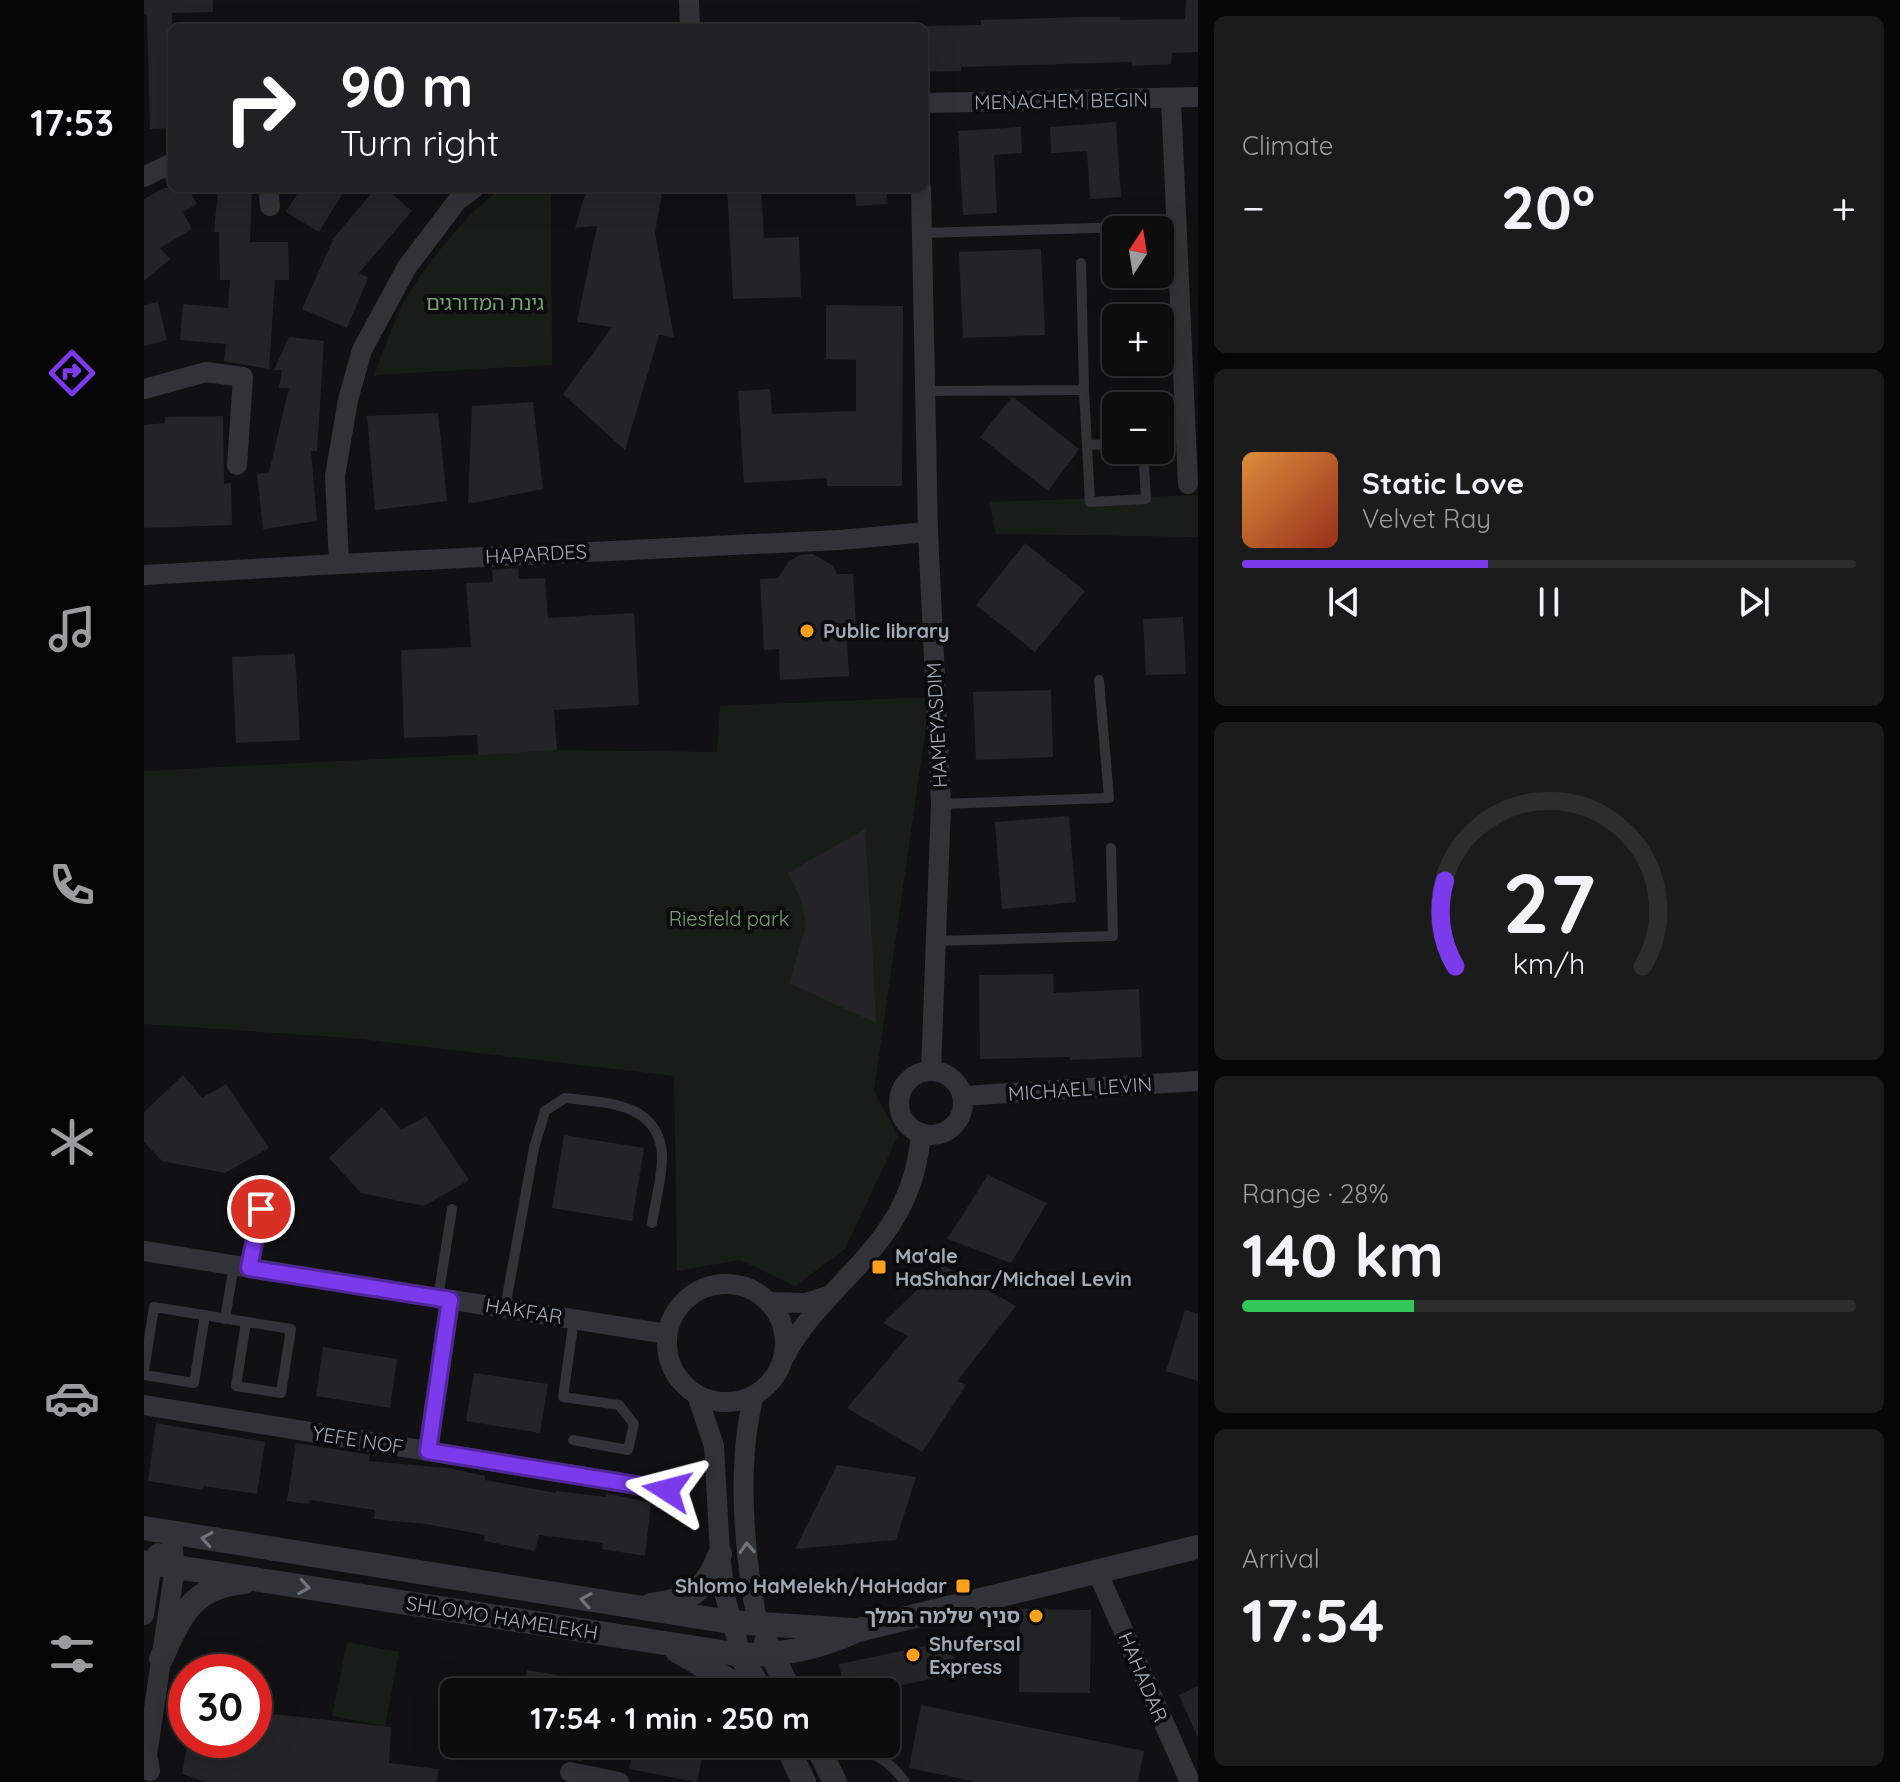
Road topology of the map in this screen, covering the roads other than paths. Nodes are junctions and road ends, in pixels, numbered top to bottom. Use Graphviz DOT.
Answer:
graph roads {
  1 [pos="689,0"];
  2 [pos="690,24"];
  3 [pos="1198,97"];
  4 [pos="1171,99"];
  5 [pos="928,103"];
  6 [pos="168,165"];
  7 [pos="144,177"];
  8 [pos="469,192"];
  9 [pos="921,192"];
  10 [pos="1102,228"];
  11 [pos="922,233"];
  12 [pos="1081,263"];
  13 [pos="144,389"];
  14 [pos="1084,390"];
  15 [pos="926,391"];
  16 [pos="1102,444"];
  17 [pos="1087,445"];
  18 [pos="1144,464"];
  19 [pos="237,465"];
  20 [pos="1188,484"];
  21 [pos="928,532"];
  22 [pos="339,564"];
  23 [pos="144,575"];
  24 [pos="1099,680"];
  25 [pos="941,804"];
  26 [pos="1111,848"];
  27 [pos="936,941"];
  28 [pos="931,1071"];
  29 [pos="1198,1081"];
  30 [pos="963,1096"];
  31 [pos="921,1133"];
  32 [pos="266,1180"];
  33 [pos="452,1209"];
  34 [pos="652,1223"];
  35 [pos="144,1251"];
  36 [pos="241,1266"];
  37 [pos="831,1295"];
  38 [pos="444,1299"];
  39 [pos="768,1302"];
  40 [pos="505,1308"];
  41 [pos="205,1315"];
  42 [pos="225,1319"];
  43 [pos="574,1319"];
  44 [pos="246,1322"];
  45 [pos="667,1334"];
  46 [pos="779,1370"];
  47 [pos="144,1373"];
  48 [pos="697,1395"];
  49 [pos="754,1395"];
  50 [pos="144,1405"];
  51 [pos="573,1440"];
  52 [pos="428,1451"];
  53 [pos="667,1490"];
  54 [pos="144,1528"];
  55 [pos="171,1533"];
  56 [pos="1198,1547"];
  57 [pos="720,1554"];
  58 [pos="157,1564"];
  59 [pos="1097,1571"];
  60 [pos="261,1580"];
  61 [pos="627,1607"];
  62 [pos="144,1615"];
  63 [pos="730,1622"];
  64 [pos="758,1625"];
  65 [pos="858,1630"];
  66 [pos="649,1641"];
  67 [pos="821,1646"];
  68 [pos="741,1655"];
  69 [pos="772,1655"];
  70 [pos="161,1659"];
  71 [pos="725,1678"];
  72 [pos="753,1678"];
  73 [pos="783,1678"];
  74 [pos="802,1678"];
  75 [pos="793,1758"];
  76 [pos="823,1758"];
  77 [pos="880,1758"];
  78 [pos="570,1772"];
  79 [pos="150,1773"];
  80 [pos="1191,1774"];
  81 [pos="619,1782"];
  82 [pos="804,1782"];
  83 [pos="835,1782"];
  84 [pos="905,1782"];
  1 -- 2 [label="street"];
  3 -- 4 [label="street, MENACHEM BEGIN"];
  4 -- 5 [label="street, MENACHEM BEGIN"];
  4 -- 20 [label="street"];
  6 -- 7 [label="street"];
  8 -- 22 [label="street"];
  9 -- 11 [label="street, HAMEYASDIM"];
  10 -- 11 [label="lane"];
  11 -- 15 [label="street, HAMEYASDIM"];
  12 -- 14 [label="lane"];
  13 -- 19 [label="street"];
  14 -- 15 [label="lane"];
  14 -- 17 [label="lane"];
  15 -- 21 [label="street, HAMEYASDIM"];
  16 -- 17 [label="lane"];
  17 -- 18 [label="lane"];
  21 -- 22 [label="street, HAPARDES"];
  21 -- 25 [label="street, HAMEYASDIM"];
  22 -- 23 [label="street, HAPARDES"];
  24 -- 25 [label="lane"];
  25 -- 27 [label="street, HAMEYASDIM"];
  26 -- 27 [label="lane"];
  27 -- 28 [label="street, HAMEYASDIM"];
  28 -- 30 [label="street"];
  28 -- 31 [label="street"];
  29 -- 30 [label="street, MICHAEL LEVIN"];
  30 -- 31 [label="street"];
  31 -- 37 [label="street"];
  32 -- 36 [label="lane"];
  33 -- 38 [label="lane"];
  34 -- 40 [label="lane"];
  35 -- 36 [label="street, HAKFAR"];
  36 -- 38 [label="street, HAKFAR"];
  36 -- 42 [label="lane"];
  37 -- 39 [label="street"];
  37 -- 46 [label="street"];
  38 -- 40 [label="street, HAKFAR"];
  38 -- 52 [label="street"];
  39 -- 45 [label="street"];
  39 -- 46 [label="street"];
  40 -- 43 [label="street, HAKFAR"];
  41 -- 42 [label="lane"];
  41 -- 47 [label="lane"];
  41 -- 47 [label="lane"];
  42 -- 44 [label="lane"];
  43 -- 45 [label="street, HAKFAR"];
  43 -- 51 [label="lane"];
  44 -- 44 [label="lane"];
  45 -- 48 [label="street"];
  46 -- 49 [label="street"];
  48 -- 49 [label="street"];
  48 -- 57 [label="street"];
  64 -- 49 [label="street, one-way"];
  50 -- 52 [label="street, YEFE NOF"];
  52 -- 53 [label="street, YEFE NOF"];
  54 -- 55 [label="street, SHLOMO HAMELEKH"];
  55 -- 58 [label="street"];
  61 -- 55 [label="street, SHLOMO HAMELEKH, one-way"];
  56 -- 59 [label="street, SHLOMO HAMELEKH"];
  57 -- 61 [label="street"];
  57 -- 63 [label="street"];
  58 -- 60 [label="street, SHLOMO HAMELEKH"];
  58 -- 62 [label="street"];
  58 -- 70 [label="street"];
  59 -- 65 [label="street, SHLOMO HAMELEKH"];
  59 -- 80 [label="street, HAHADAR"];
  60 -- 66 [label="street, SHLOMO HAMELEKH, one-way"];
  60 -- 70 [label="street"];
  61 -- 63 [label="street, SHLOMO HAMELEKH"];
  63 -- 64 [label="street, SHLOMO HAMELEKH"];
  63 -- 68 [label="street"];
  64 -- 65 [label="street, SHLOMO HAMELEKH"];
  64 -- 69 [label="street"];
  65 -- 67 [label="street, SHLOMO HAMELEKH"];
  66 -- 68 [label="street, SHLOMO HAMELEKH"];
  66 -- 71 [label="street"];
  67 -- 69 [label="street, SHLOMO HAMELEKH"];
  67 -- 74 [label="street"];
  68 -- 69 [label="street, SHLOMO HAMELEKH"];
  68 -- 72 [label="street"];
  69 -- 73 [label="street"];
  70 -- 79 [label="street"];
  75 -- 82 [label="street"];
  76 -- 83 [label="street"];
  77 -- 84 [label="lane"];
  78 -- 81 [label="street"];
}
